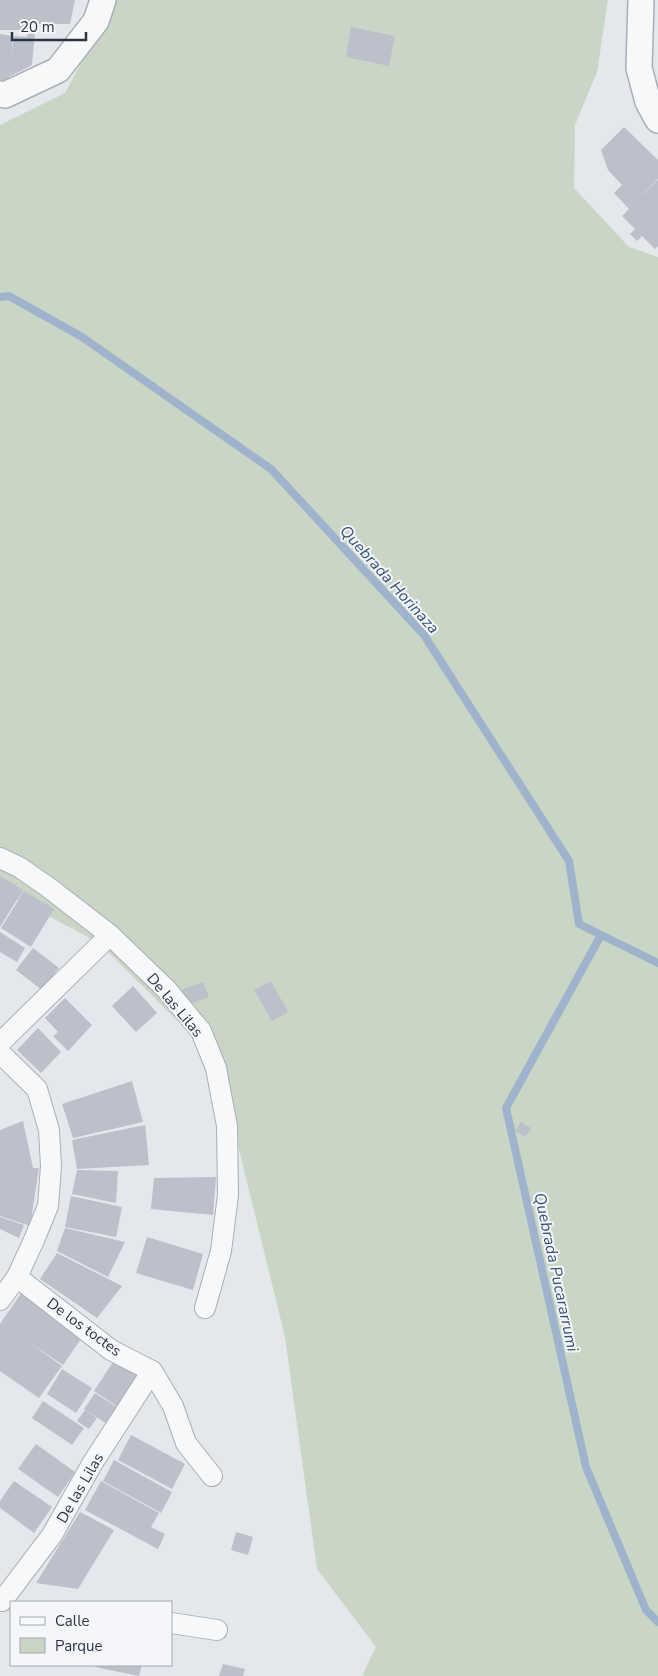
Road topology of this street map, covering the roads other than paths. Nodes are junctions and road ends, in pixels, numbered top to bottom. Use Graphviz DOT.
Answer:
graph roads {
  1 [pos="103,0"];
  2 [pos="642,0"];
  3 [pos="0,94"];
  4 [pos="658,120"];
  5 [pos="0,858"];
  6 [pos="110,935"];
  7 [pos="0,1043"];
  8 [pos="0,1053"];
  9 [pos="17,1277"];
  10 [pos="0,1300"];
  11 [pos="205,1308"];
  12 [pos="152,1371"];
  13 [pos="212,1476"];
  14 [pos="6,1601"];
  15 [pos="172,1623"];
  16 [pos="217,1630"];
  1 -- 3 [label="street"];
  2 -- 4 [label="street"];
  5 -- 6 [label="street, De las Lilas"];
  6 -- 7 [label="street"];
  6 -- 11 [label="street, De las Lilas"];
  8 -- 9 [label="street"];
  9 -- 10 [label="street"];
  9 -- 12 [label="street, De los toctes"];
  12 -- 13 [label="street"];
  12 -- 14 [label="street, De las Lilas"];
  15 -- 16 [label="street"];
}
